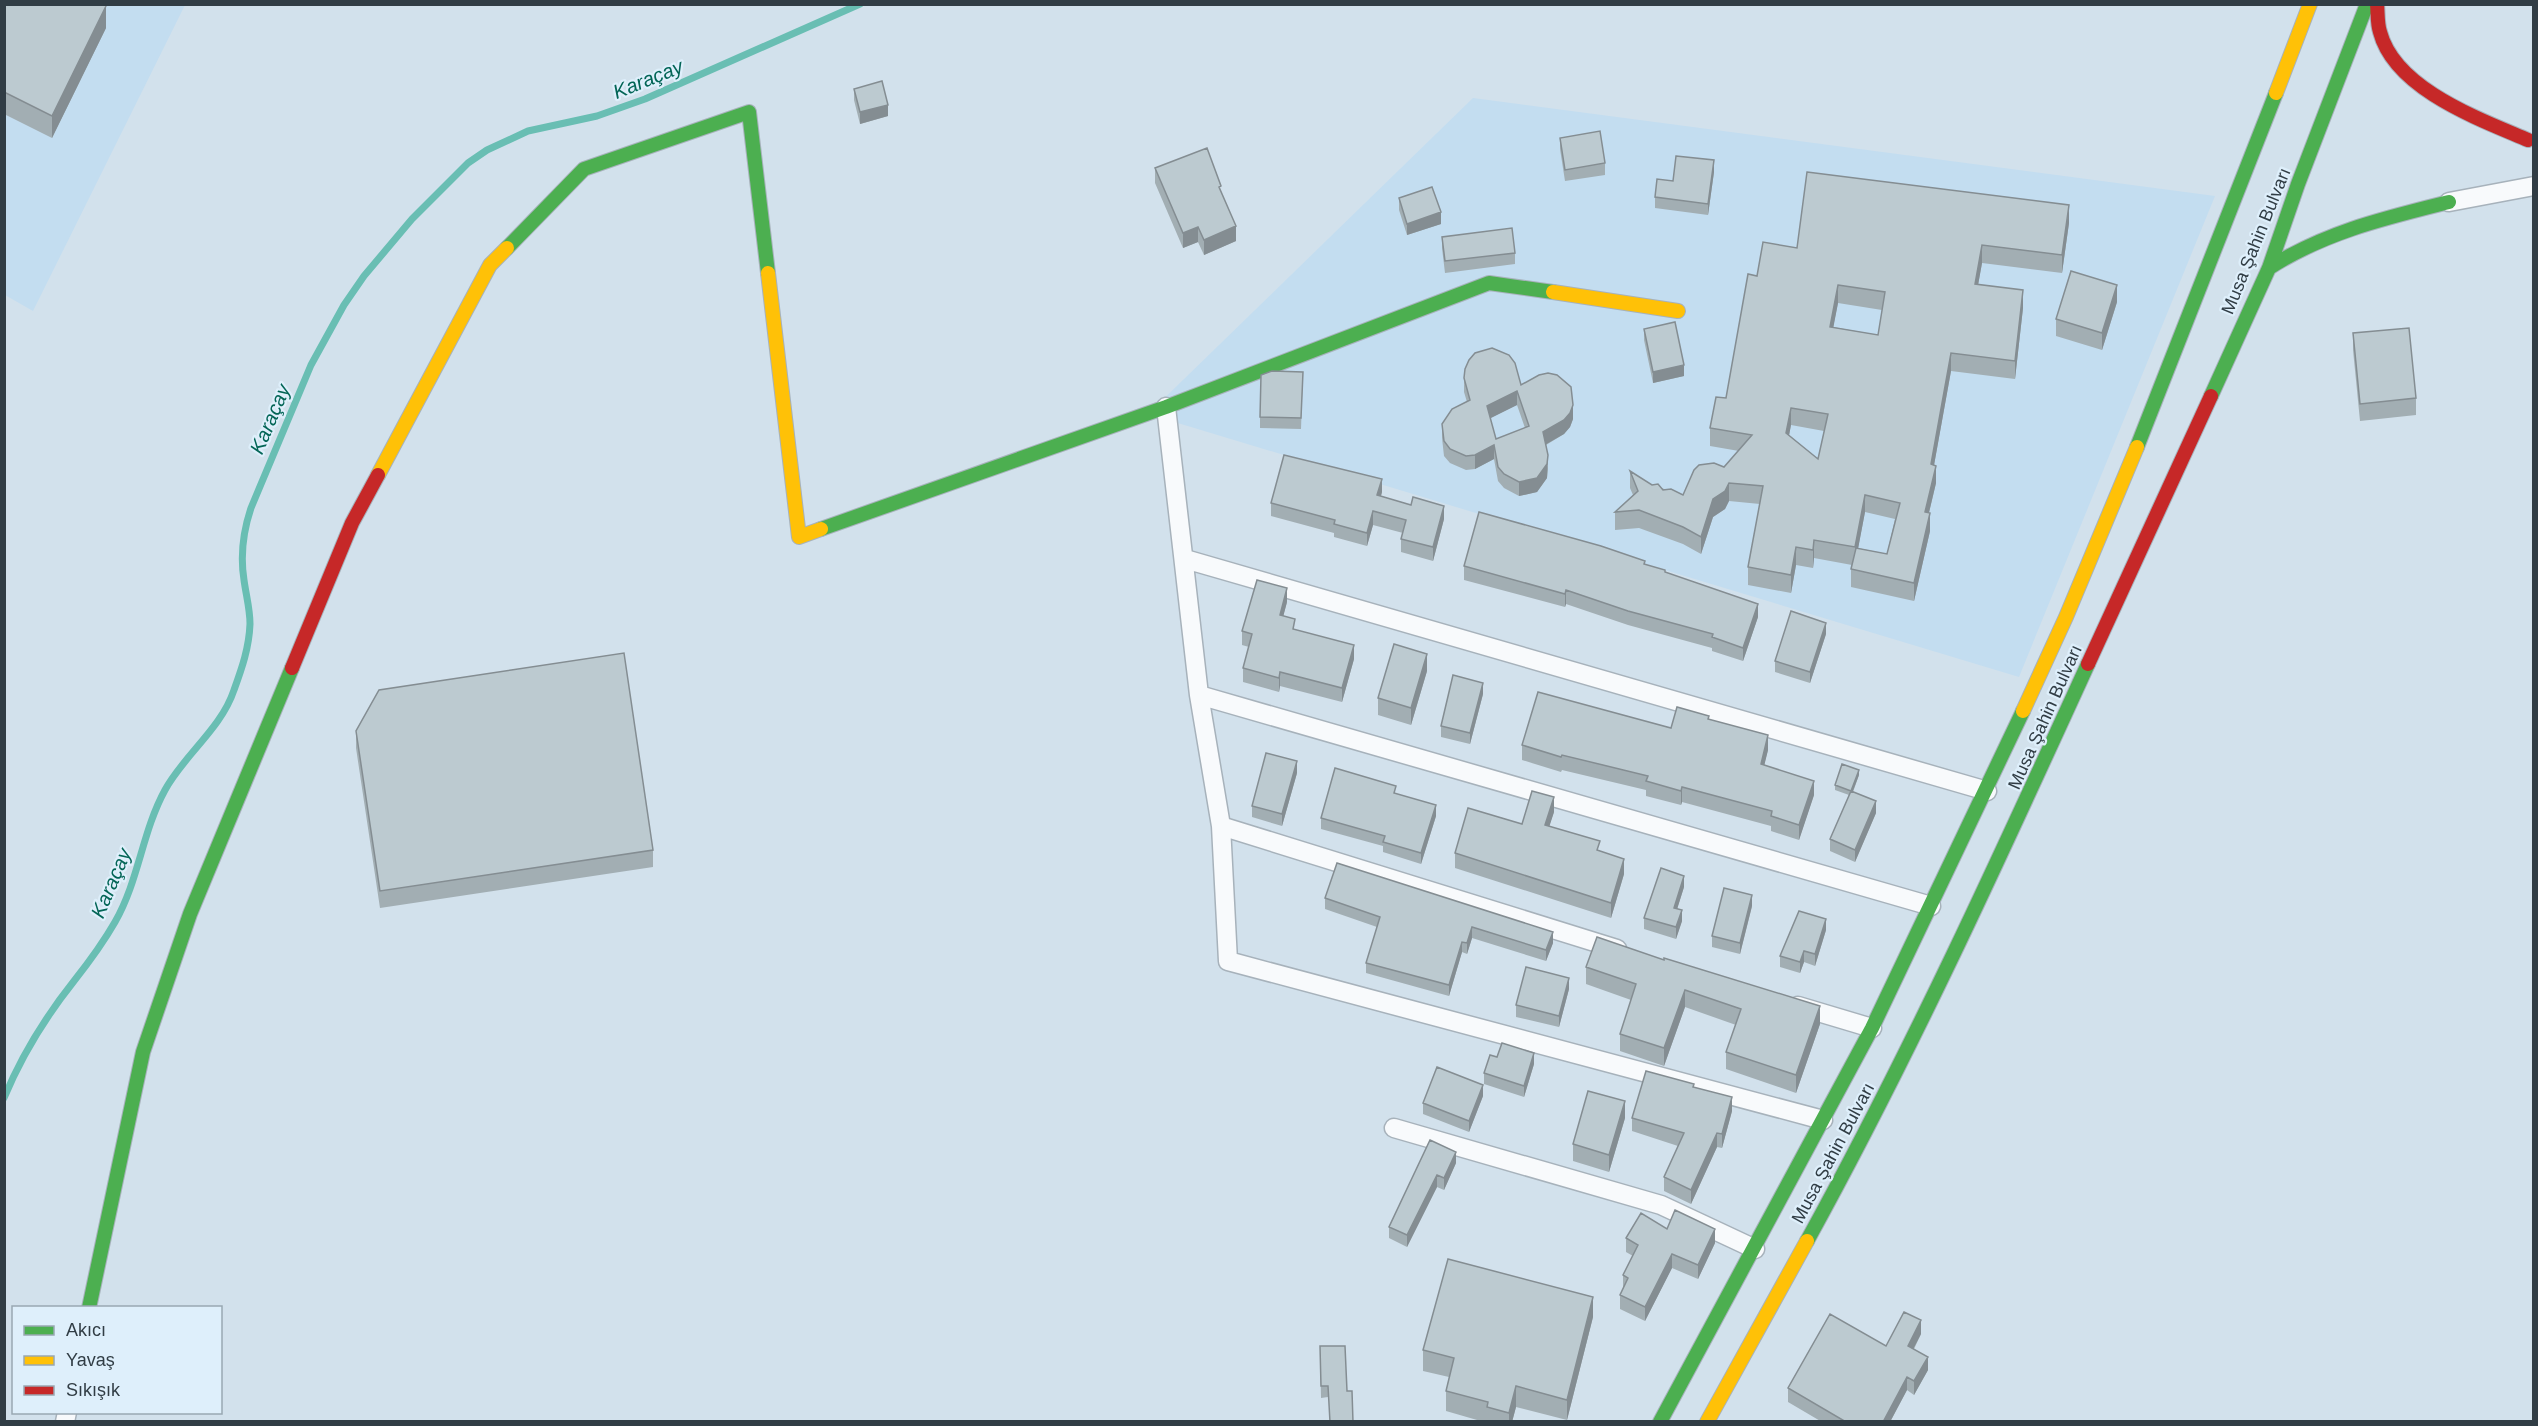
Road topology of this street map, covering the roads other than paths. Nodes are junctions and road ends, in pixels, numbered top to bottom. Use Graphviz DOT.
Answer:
graph roads {
  1 [pos="2310,4"];
  2 [pos="2367,4"];
  3 [pos="2377,4"];
  4 [pos="2531,140"];
  5 [pos="2534,186"];
  6 [pos="2449,202"];
  7 [pos="2269,268"];
  8 [pos="1678,311"];
  9 [pos="1166,407"];
  10 [pos="1185,559"];
  11 [pos="1199,695"];
  12 [pos="1987,791"];
  13 [pos="1221,826"];
  14 [pos="1931,906"];
  15 [pos="1632,954"];
  16 [pos="1780,1000"];
  17 [pos="1872,1028"];
  18 [pos="1823,1120"];
  19 [pos="1394,1128"];
  20 [pos="1755,1249"];
  21 [pos="89,1306"];
  22 [pos="1660,1422"];
  23 [pos="1707,1422"];
  1 -- 12 [label="main road, Musa Şahin Bulvarı"];
  2 -- 7 [label="main road, Musa Şahin Bulvarı"];
  3 -- 4 [label="main road"];
  5 -- 6 [label="street"];
  6 -- 7 [label="main road"];
  7 -- 23 [label="main road, Musa Şahin Bulvarı"];
  8 -- 9 [label="main road"];
  9 -- 10 [label="street"];
  9 -- 21 [label="main road"];
  10 -- 11 [label="street"];
  10 -- 12 [label="street"];
  11 -- 13 [label="street"];
  11 -- 14 [label="street"];
  12 -- 14 [label="main road, Musa Şahin Bulvarı"];
  13 -- 15 [label="street"];
  13 -- 18 [label="street"];
  14 -- 17 [label="main road, Musa Şahin Bulvarı"];
  16 -- 17 [label="street"];
  17 -- 18 [label="main road, Musa Şahin Bulvarı"];
  18 -- 20 [label="main road, Musa Şahin Bulvarı"];
  19 -- 20 [label="street"];
  20 -- 22 [label="main road, Musa Şahin Bulvarı"];
}
